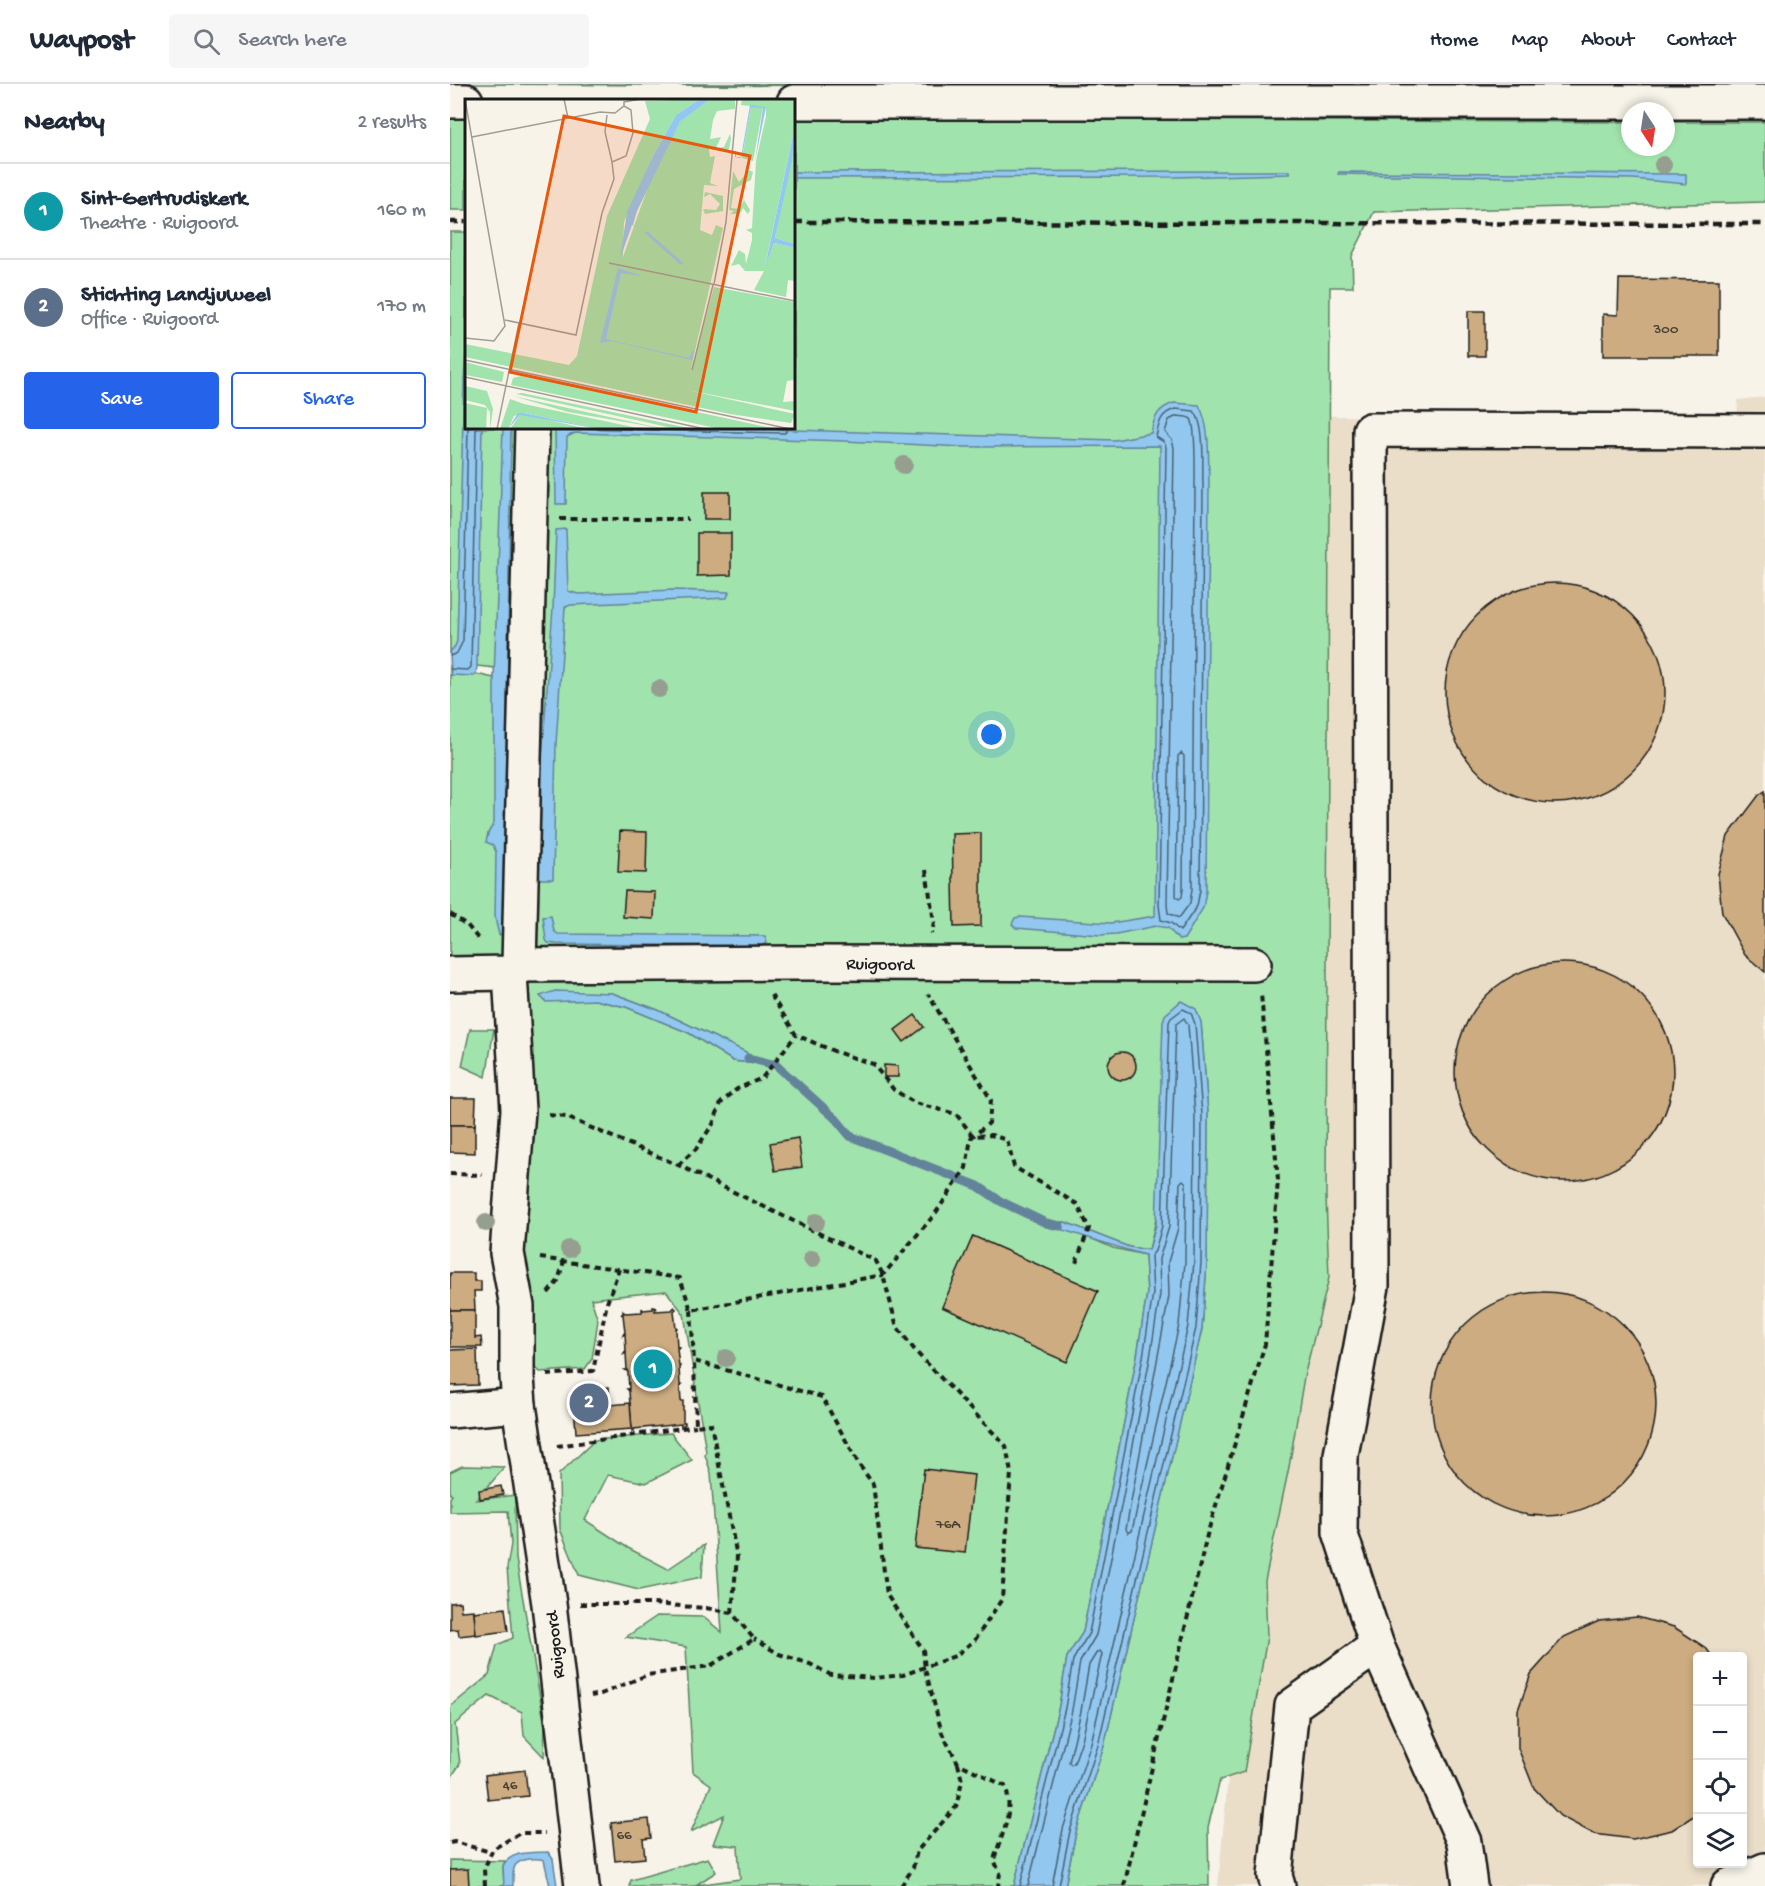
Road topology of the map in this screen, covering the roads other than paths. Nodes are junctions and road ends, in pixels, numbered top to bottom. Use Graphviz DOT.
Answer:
graph roads {
  1 [pos="795,102"];
  2 [pos="1765,102"];
  3 [pos="532,429"];
  4 [pos="1765,431"];
  5 [pos="1254,964"];
  6 [pos="515,969"];
  7 [pos="450,974"];
  8 [pos="518,1391"];
  9 [pos="450,1411"];
  10 [pos="1377,1646"];
  11 [pos="1765,1870"];
  12 [pos="1733,1885"];
  13 [pos="582,1886"];
  14 [pos="1278,1886"];
  15 [pos="1470,1886"];
  1 -- 2 [label="street"];
  3 -- 6 [label="street"];
  4 -- 10 [label="street"];
  5 -- 6 [label="street, Ruigoord"];
  6 -- 7 [label="street, Ruigoord"];
  6 -- 8 [label="street, Ruigoord"];
  8 -- 9 [label="street"];
  8 -- 13 [label="street, Ruigoord"];
  10 -- 14 [label="street"];
  10 -- 15 [label="street"];
  11 -- 12 [label="street"];
}
